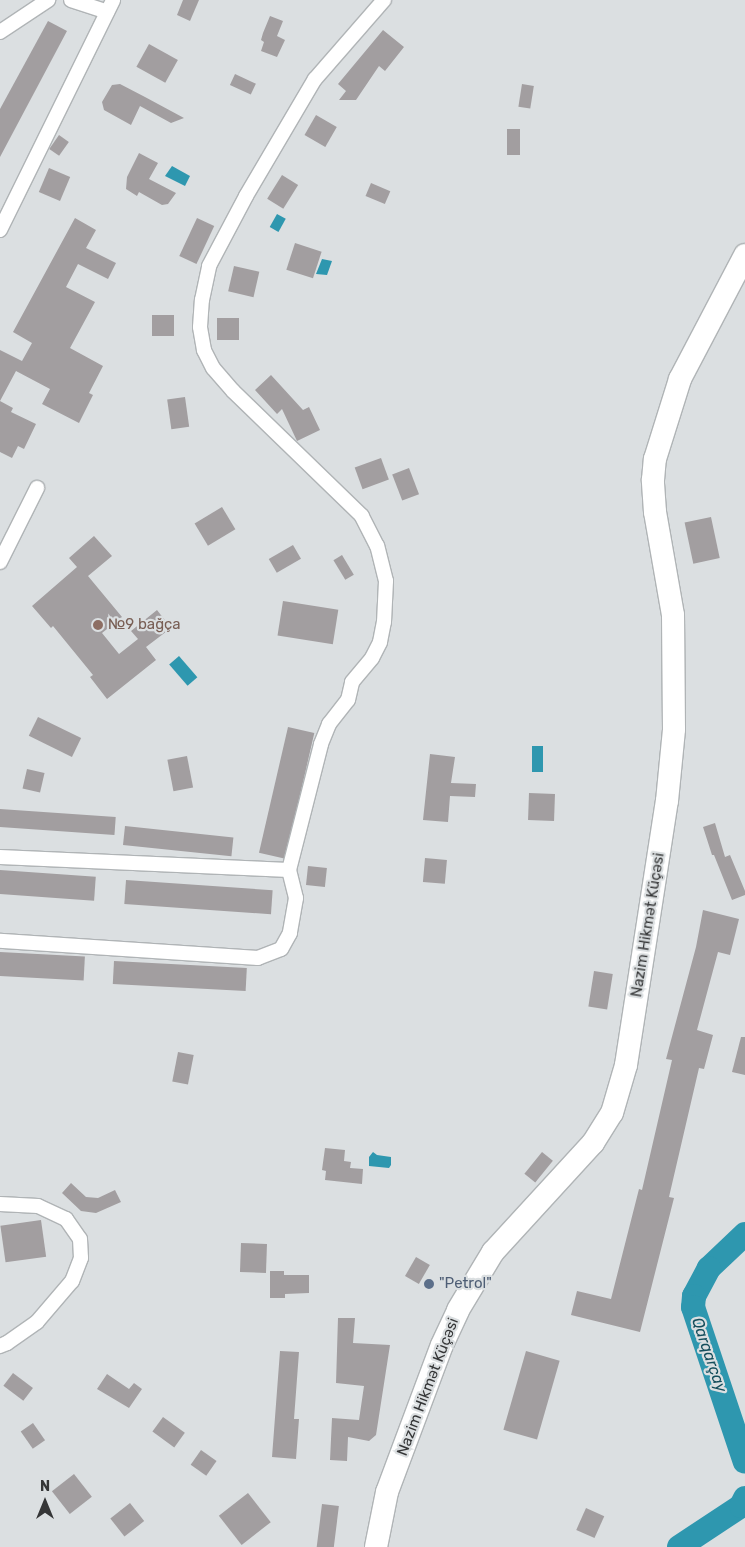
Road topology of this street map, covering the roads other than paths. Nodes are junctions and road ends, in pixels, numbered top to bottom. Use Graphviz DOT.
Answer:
graph roads {
  1 [pos="48,0"];
  2 [pos="71,0"];
  3 [pos="384,0"];
  4 [pos="110,6"];
  5 [pos="0,32"];
  6 [pos="0,230"];
  7 [pos="745,255"];
  8 [pos="37,488"];
  9 [pos="0,562"];
  10 [pos="0,857"];
  11 [pos="289,870"];
  12 [pos="0,941"];
  13 [pos="0,1204"];
  14 [pos="0,1346"];
  15 [pos="376,1547"];
  1 -- 5 [label="street"];
  2 -- 4 [label="street"];
  3 -- 11 [label="street"];
  4 -- 6 [label="street"];
  7 -- 15 [label="main road, Nazim Hikmət Küçəsi"];
  8 -- 9 [label="street"];
  10 -- 11 [label="street"];
  11 -- 12 [label="street"];
  13 -- 14 [label="street"];
}
